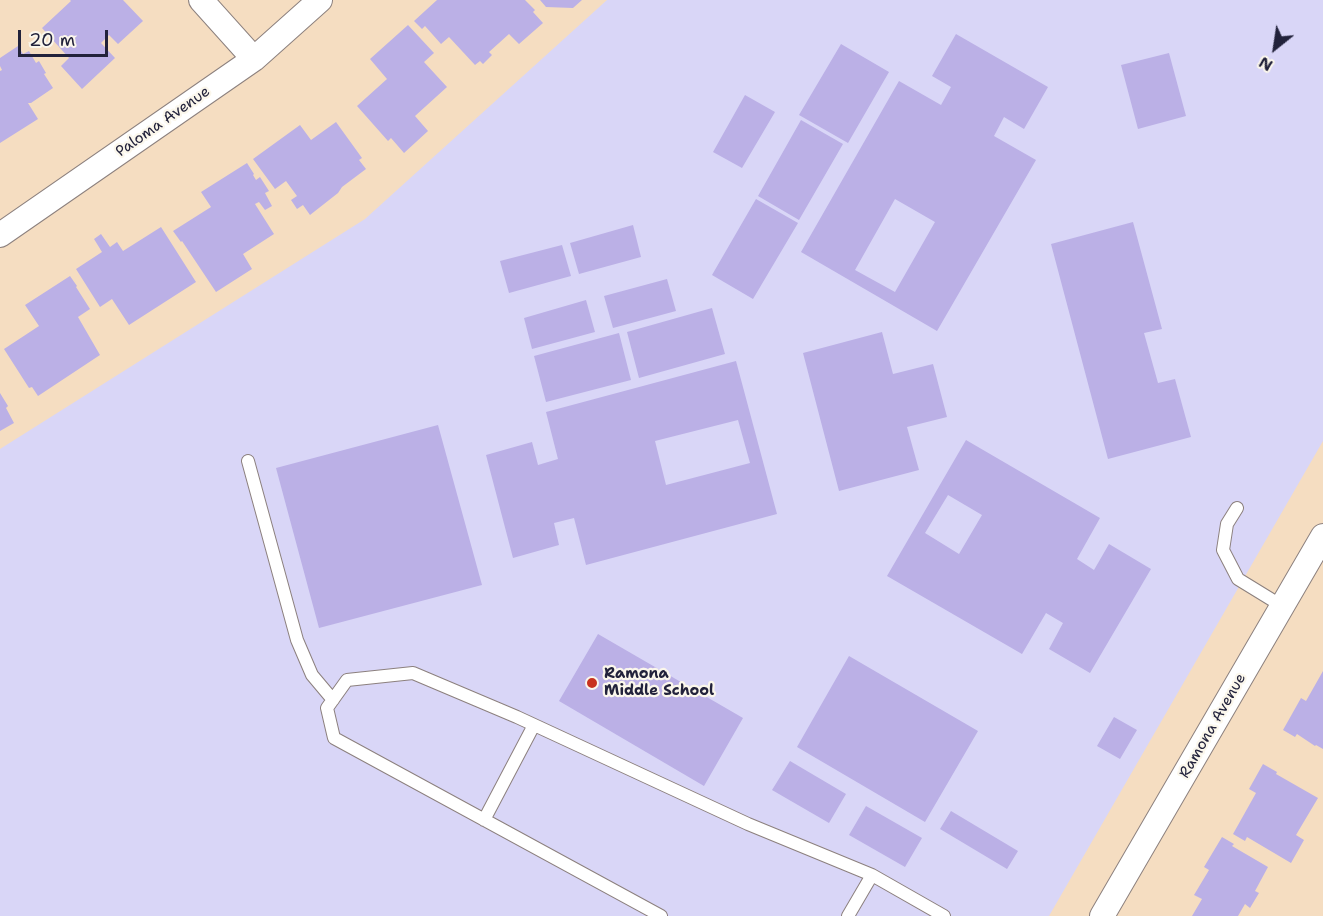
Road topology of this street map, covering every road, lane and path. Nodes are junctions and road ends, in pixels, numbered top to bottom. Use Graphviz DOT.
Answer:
graph roads {
  1 [pos="201,0"];
  2 [pos="320,0"];
  3 [pos="254,59"];
  4 [pos="0,235"];
  5 [pos="248,461"];
  6 [pos="1237,508"];
  7 [pos="1323,536"];
  8 [pos="1282,606"];
  9 [pos="333,700"];
  10 [pos="534,725"];
  11 [pos="484,820"];
  12 [pos="872,875"];
  13 [pos="661,916"];
  14 [pos="848,916"];
  15 [pos="944,916"];
  16 [pos="1102,916"];
  1 -- 3 [label="street"];
  2 -- 3 [label="street, Paloma Avenue"];
  3 -- 4 [label="street, Paloma Avenue"];
  5 -- 9 [label="lane"];
  6 -- 8 [label="lane"];
  7 -- 8 [label="street, Ramona Avenue"];
  8 -- 16 [label="street, Ramona Avenue"];
  9 -- 10 [label="lane"];
  9 -- 11 [label="lane"];
  10 -- 11 [label="lane"];
  10 -- 12 [label="lane"];
  11 -- 13 [label="lane"];
  12 -- 14 [label="lane"];
  12 -- 15 [label="lane"];
}
